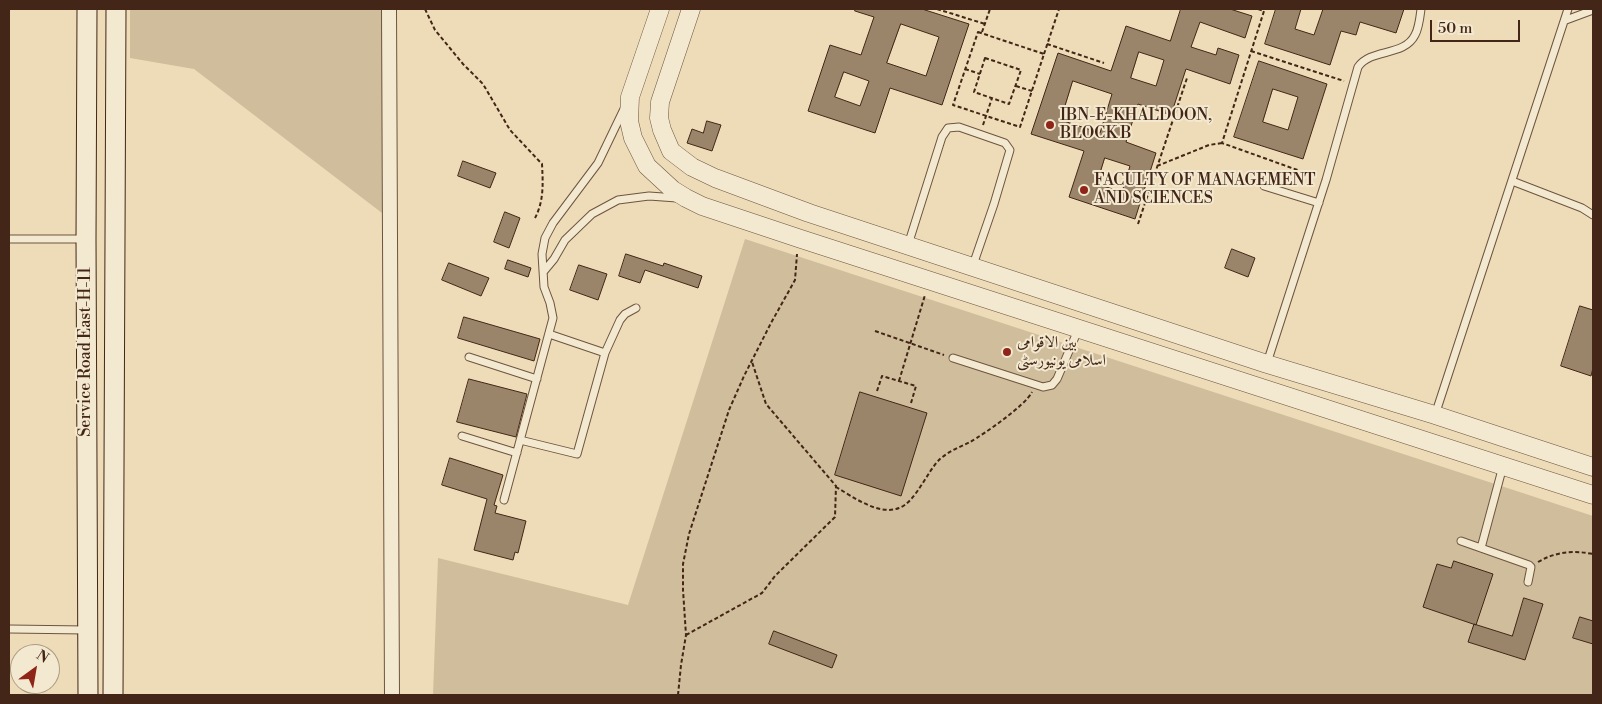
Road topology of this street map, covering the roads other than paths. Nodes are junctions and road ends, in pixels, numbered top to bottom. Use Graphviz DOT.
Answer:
graph roads {
  1 [pos="88,9"];
  2 [pos="116,9"];
  3 [pos="390,9"];
  4 [pos="660,9"];
  5 [pos="691,9"];
  6 [pos="1421,9"];
  7 [pos="1568,9"];
  8 [pos="1593,10"];
  9 [pos="1566,20"];
  10 [pos="630,97"];
  11 [pos="1512,181"];
  12 [pos="1264,186"];
  13 [pos="686,198"];
  14 [pos="1319,203"];
  15 [pos="809,213"];
  16 [pos="1593,215"];
  17 [pos="9,239"];
  18 [pos="86,239"];
  19 [pos="801,239"];
  20 [pos="908,246"];
  21 [pos="86,264"];
  22 [pos="115,265"];
  23 [pos="972,266"];
  24 [pos="544,271"];
  25 [pos="636,308"];
  26 [pos="1078,330"];
  27 [pos="1168,330"];
  28 [pos="549,334"];
  29 [pos="606,353"];
  30 [pos="1160,355"];
  31 [pos="469,358"];
  32 [pos="952,358"];
  33 [pos="1267,364"];
  34 [pos="537,379"];
  35 [pos="1435,415"];
  36 [pos="1469,426"];
  37 [pos="462,436"];
  38 [pos="520,440"];
  39 [pos="1461,451"];
  40 [pos="517,453"];
  41 [pos="1503,466"];
  42 [pos="1593,468"];
  43 [pos="1593,495"];
  44 [pos="504,500"];
  45 [pos="1461,542"];
  46 [pos="1481,548"];
  47 [pos="1528,582"];
  48 [pos="9,629"];
  49 [pos="88,630"];
  50 [pos="88,695"];
  51 [pos="113,695"];
  52 [pos="392,695"];
  1 -- 18 [label="main road, Service Road East-H-11"];
  2 -- 22 [label="main road, Service Road East-H-11"];
  3 -- 52 [label="street"];
  4 -- 10 [label="street"];
  5 -- 15 [label="street"];
  6 -- 14 [label="lane"];
  7 -- 9 [label="lane"];
  8 -- 9 [label="lane"];
  9 -- 11 [label="lane"];
  10 -- 13 [label="street"];
  10 -- 24 [label="lane"];
  11 -- 16 [label="lane"];
  11 -- 35 [label="lane"];
  12 -- 14 [label="lane"];
  13 -- 19 [label="street"];
  13 -- 24 [label="lane"];
  14 -- 33 [label="lane"];
  15 -- 19 [label="street"];
  15 -- 20 [label="street"];
  17 -- 18 [label="lane"];
  18 -- 21 [label="main road, Service Road East-H-11"];
  19 -- 26 [label="street"];
  20 -- 23 [label="street"];
  20 -- 23 [label="lane"];
  21 -- 22 [label="main road"];
  21 -- 49 [label="main road, Service Road East-H-11"];
  22 -- 51 [label="main road, Service Road East-H-11"];
  23 -- 27 [label="street"];
  24 -- 28 [label="lane"];
  25 -- 29 [label="lane"];
  26 -- 30 [label="street"];
  26 -- 32 [label="lane"];
  27 -- 30 [label="street"];
  27 -- 33 [label="street"];
  28 -- 29 [label="lane"];
  28 -- 34 [label="lane"];
  29 -- 38 [label="lane"];
  30 -- 39 [label="street"];
  31 -- 34 [label="lane"];
  33 -- 35 [label="street"];
  34 -- 38 [label="lane"];
  35 -- 36 [label="street"];
  36 -- 39 [label="street"];
  36 -- 42 [label="street"];
  37 -- 40 [label="lane"];
  38 -- 40 [label="lane"];
  39 -- 41 [label="street"];
  40 -- 44 [label="lane"];
  41 -- 43 [label="street"];
  41 -- 46 [label="lane"];
  45 -- 46 [label="lane"];
  46 -- 47 [label="lane"];
  48 -- 49 [label="lane"];
  49 -- 50 [label="main road, Service Road East-H-11"];
}
